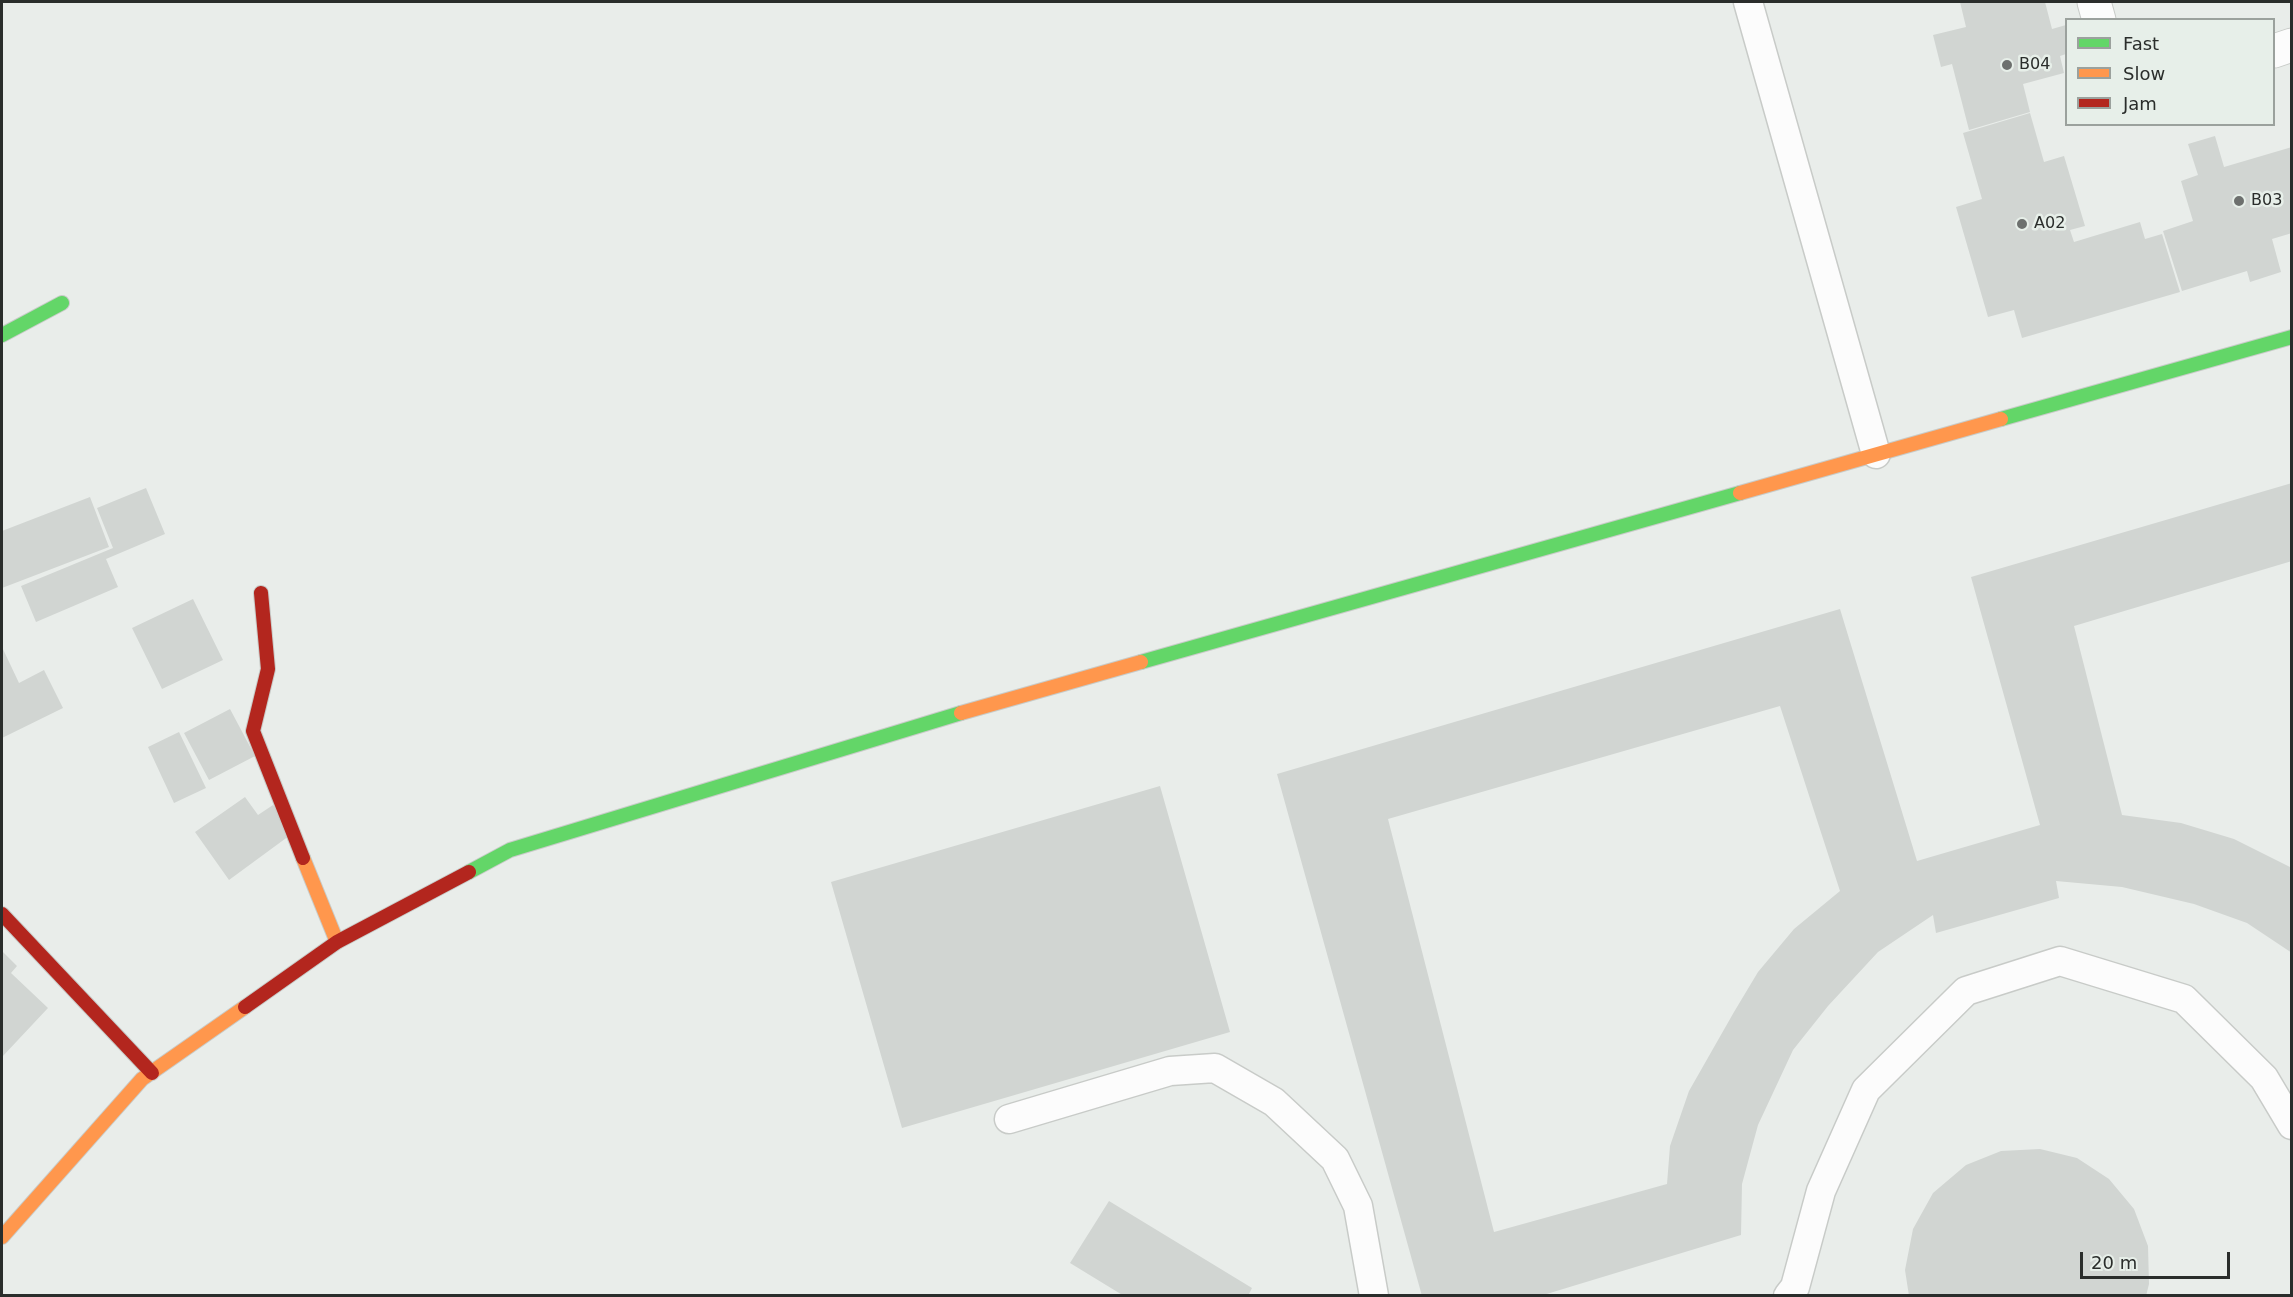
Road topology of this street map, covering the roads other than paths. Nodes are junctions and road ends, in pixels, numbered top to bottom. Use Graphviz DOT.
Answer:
graph roads {
  1 [pos="1748,2"];
  2 [pos="2094,2"];
  3 [pos="2098,18"];
  4 [pos="2292,45"];
  5 [pos="2275,51"];
  6 [pos="62,303"];
  7 [pos="2,335"];
  8 [pos="2292,337"];
  9 [pos="1876,454"];
  10 [pos="261,593"];
  11 [pos="2,914"];
  12 [pos="337,942"];
  13 [pos="152,1072"];
  14 [pos="1009,1119"];
  15 [pos="2292,1125"];
  16 [pos="2,1237"];
  17 [pos="1374,1296"];
  18 [pos="1788,1296"];
  1 -- 9 [label="lane"];
  2 -- 3 [label="street"];
  4 -- 5 [label="street"];
  6 -- 7 [label="street"];
  8 -- 9 [label="street"];
  9 -- 12 [label="street"];
  10 -- 12 [label="street"];
  11 -- 13 [label="street"];
  12 -- 13 [label="street"];
  13 -- 16 [label="street"];
  14 -- 17 [label="lane"];
  15 -- 18 [label="lane"];
}
